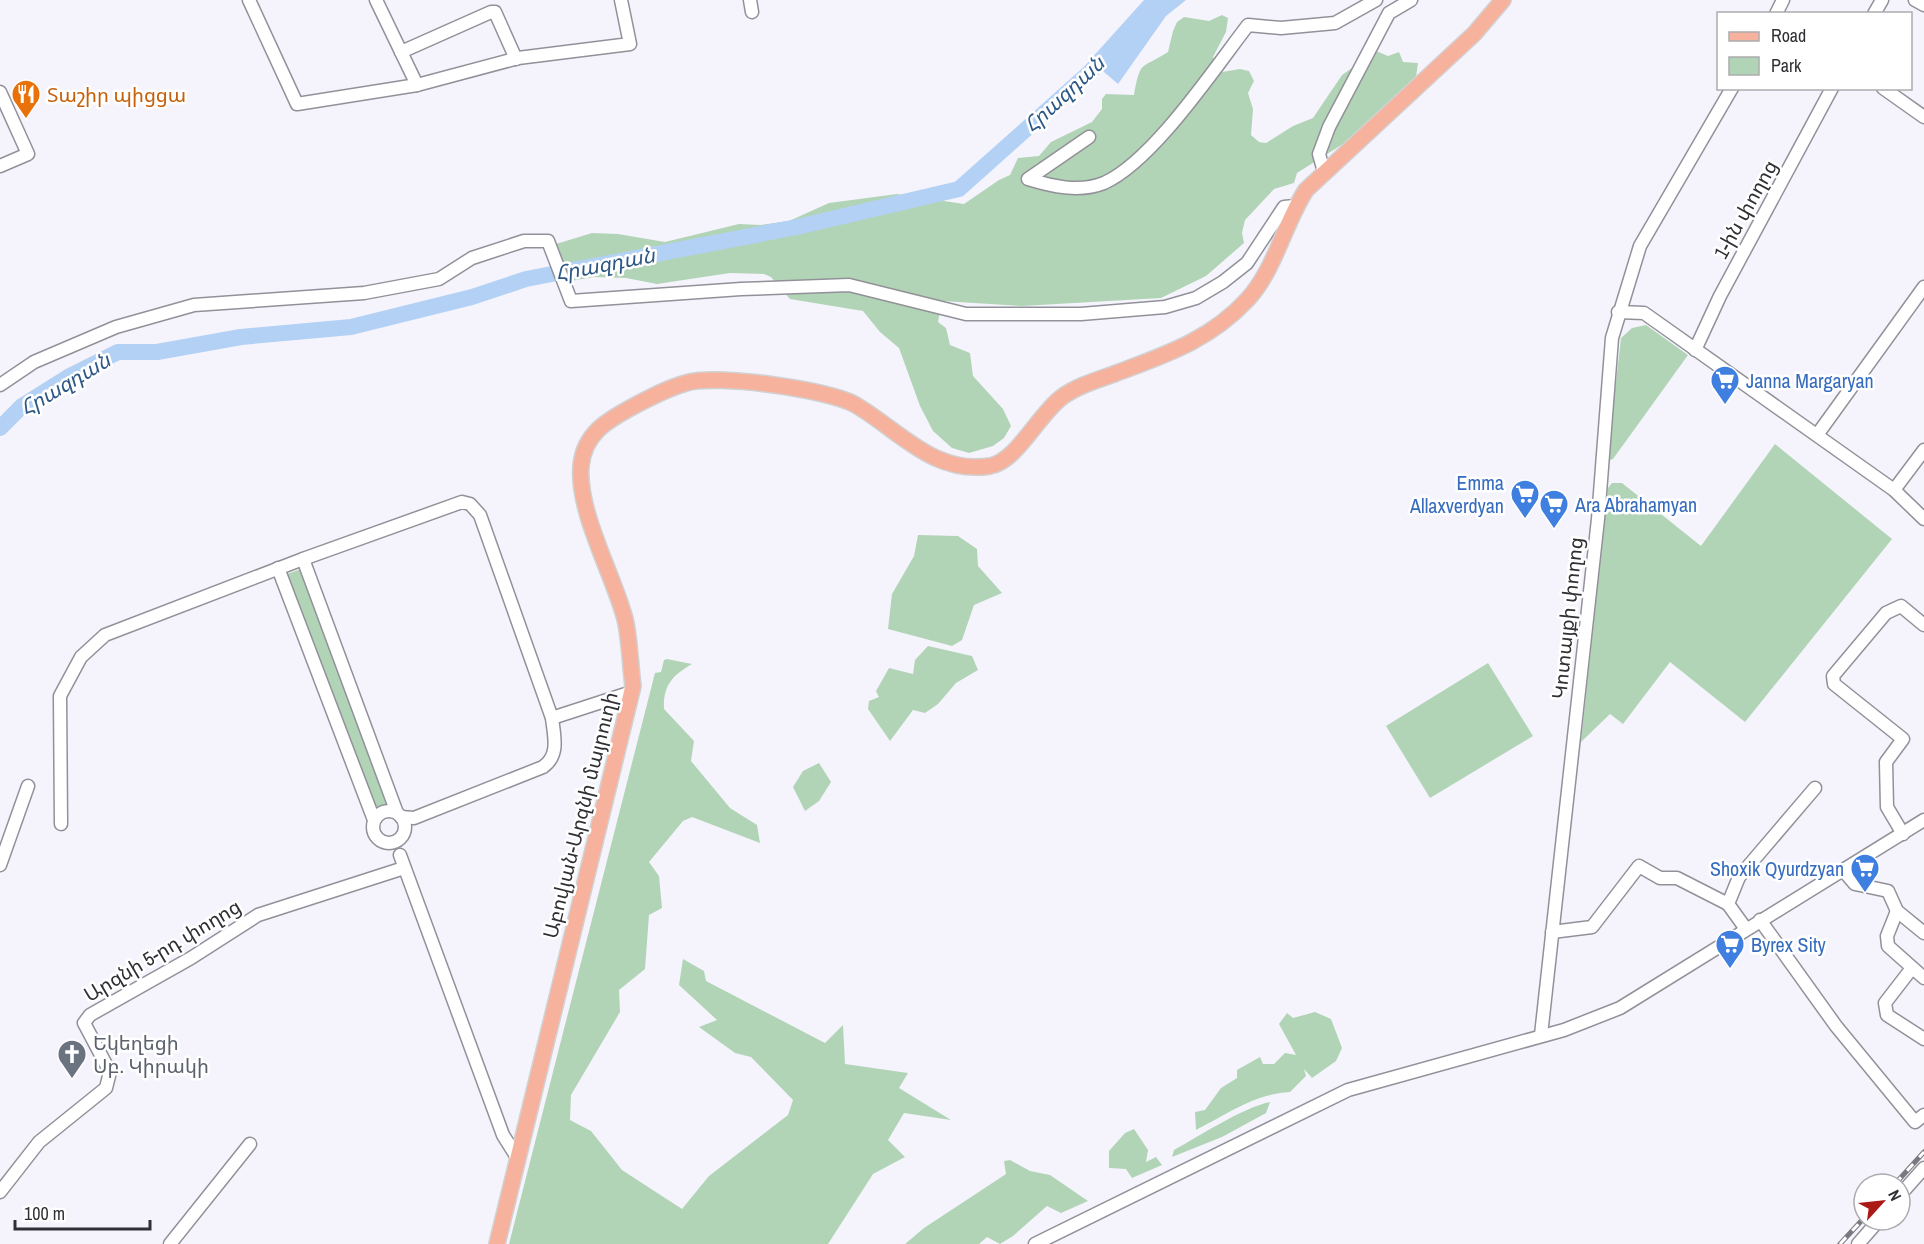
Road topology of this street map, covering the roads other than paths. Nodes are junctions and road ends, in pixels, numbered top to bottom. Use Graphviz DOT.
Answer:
graph roads {
  1 [pos="249,0"];
  2 [pos="376,0"];
  3 [pos="621,0"];
  4 [pos="1376,0"];
  5 [pos="1411,0"];
  6 [pos="1503,0"];
  7 [pos="1915,0"];
  8 [pos="1924,5"];
  9 [pos="401,52"];
  10 [pos="516,58"];
  11 [pos="417,86"];
  12 [pos="1731,90"];
  13 [pos="1832,90"];
  14 [pos="1886,90"];
  15 [pos="0,92"];
  16 [pos="1924,117"];
  17 [pos="1089,137"];
  18 [pos="0,166"];
  19 [pos="1324,172"];
  20 [pos="1295,206"];
  21 [pos="1924,287"];
  22 [pos="1618,312"];
  23 [pos="1695,350"];
  24 [pos="0,385"];
  25 [pos="1817,435"];
  26 [pos="1924,450"];
  27 [pos="1894,490"];
  28 [pos="1924,519"];
  29 [pos="303,559"];
  30 [pos="278,568"];
  31 [pos="1924,625"];
  32 [pos="632,692"];
  33 [pos="552,718"];
  34 [pos="28,786"];
  35 [pos="1815,788"];
  36 [pos="405,819"];
  37 [pos="374,820"];
  38 [pos="1924,820"];
  39 [pos="61,824"];
  40 [pos="1903,834"];
  41 [pos="0,865"];
  42 [pos="1843,870"];
  43 [pos="1728,904"];
  44 [pos="1897,911"];
  45 [pos="1760,920"];
  46 [pos="1746,929"];
  47 [pos="1923,929"];
  48 [pos="1552,932"];
  49 [pos="1912,968"];
  50 [pos="1924,978"];
  51 [pos="1541,1035"];
  52 [pos="1924,1039"];
  53 [pos="1920,1119"];
  54 [pos="250,1144"];
  55 [pos="518,1159"];
  56 [pos="1924,1168"];
  57 [pos="1912,1182"];
  58 [pos="0,1192"];
  59 [pos="1868,1232"];
  60 [pos="170,1244"];
  61 [pos="497,1244"];
  62 [pos="1035,1244"];
  63 [pos="1858,1244"];
  1 -- 11 [label="street"];
  2 -- 9 [label="street"];
  3 -- 10 [label="street"];
  4 -- 17 [label="street"];
  5 -- 19 [label="street"];
  6 -- 19 [label="main road, Աբովյան-Արզնի մայրուղի"];
  7 -- 8 [label="street"];
  9 -- 10 [label="street"];
  9 -- 11 [label="street"];
  10 -- 11 [label="street"];
  12 -- 22 [label="street, Կոտայքի փողոց"];
  13 -- 23 [label="street, 1-ին փողոց"];
  14 -- 16 [label="street"];
  15 -- 18 [label="street"];
  19 -- 20 [label="main road, Աբովյան-Արզնի մայրուղի"];
  20 -- 24 [label="street"];
  20 -- 32 [label="main road, Աբովյան-Արզնի մայրուղի"];
  21 -- 25 [label="street"];
  22 -- 23 [label="street"];
  22 -- 48 [label="street, Կոտայքի փողոց"];
  23 -- 25 [label="street"];
  25 -- 27 [label="street"];
  26 -- 27 [label="street"];
  27 -- 28 [label="street"];
  29 -- 30 [label="street"];
  29 -- 33 [label="street"];
  29 -- 36 [label="street"];
  30 -- 37 [label="street"];
  30 -- 39 [label="street"];
  31 -- 40 [label="street"];
  32 -- 33 [label="street"];
  32 -- 55 [label="main road, Աբովյան-Արզնի մայրուղի"];
  33 -- 36 [label="street"];
  34 -- 41 [label="street"];
  35 -- 43 [label="street"];
  36 -- 37 [label="street"];
  36 -- 37 [label="street"];
  38 -- 40 [label="street"];
  40 -- 42 [label="street"];
  42 -- 44 [label="street"];
  42 -- 45 [label="street"];
  43 -- 46 [label="street"];
  43 -- 48 [label="street"];
  44 -- 47 [label="street"];
  44 -- 49 [label="street"];
  45 -- 46 [label="street"];
  45 -- 53 [label="street"];
  46 -- 51 [label="street"];
  48 -- 51 [label="street, Կոտայքի փողոց"];
  49 -- 50 [label="street"];
  49 -- 52 [label="street"];
  51 -- 62 [label="street"];
  54 -- 60 [label="street"];
  55 -- 58 [label="street, Արզնի 5-րդ փողոց"];
  55 -- 61 [label="main road, Աբովյան-Արզնի մայրուղի"];
  56 -- 57 [label="street"];
  59 -- 63 [label="street"];
}
